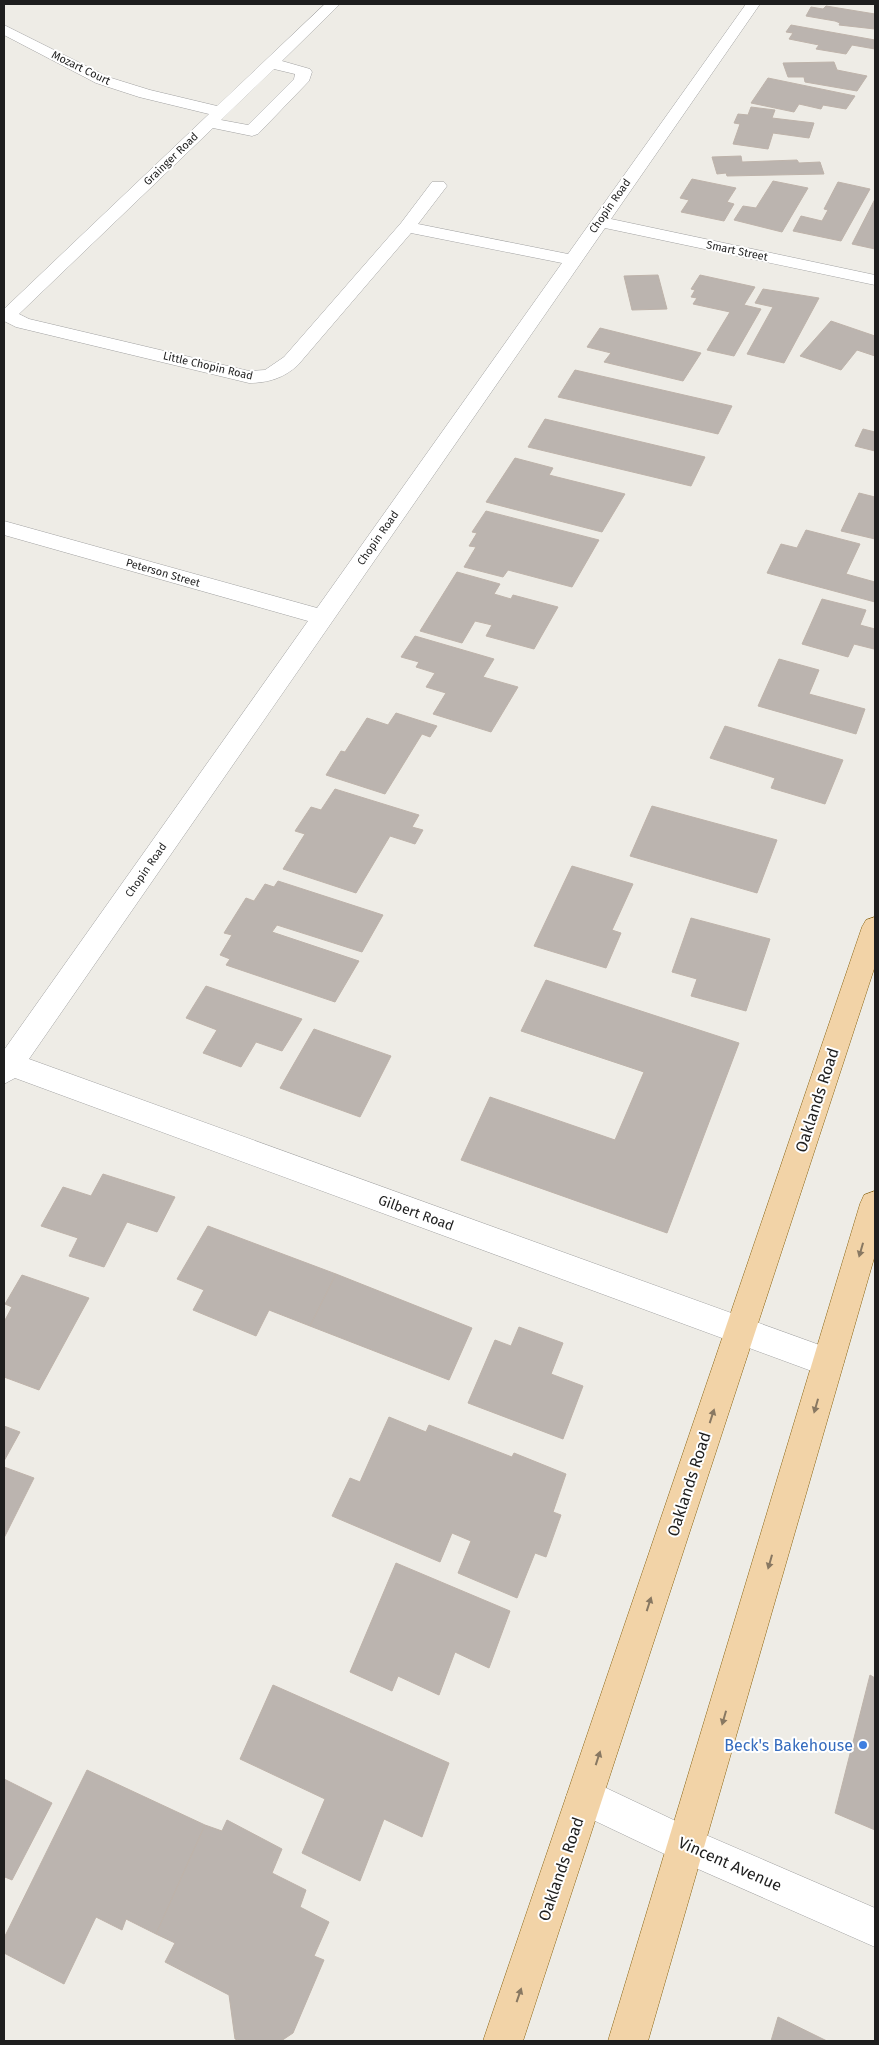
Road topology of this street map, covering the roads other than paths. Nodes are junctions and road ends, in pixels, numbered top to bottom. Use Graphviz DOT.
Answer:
graph roads {
  1 [pos="333,4"];
  2 [pos="753,4"];
  3 [pos="4,29"];
  4 [pos="270,63"];
  5 [pos="214,117"];
  6 [pos="438,186"];
  7 [pos="599,222"];
  8 [pos="407,226"];
  9 [pos="573,260"];
  10 [pos="875,280"];
  11 [pos="9,314"];
  12 [pos="4,528"];
  13 [pos="322,617"];
  14 [pos="875,927"];
  15 [pos="6,1066"];
  16 [pos="875,1204"];
  17 [pos="740,1331"];
  18 [pos="828,1362"];
  19 [pos="585,1797"];
  20 [pos="686,1845"];
  21 [pos="875,1928"];
  22 [pos="503,2041"];
  23 [pos="628,2041"];
  1 -- 4 [label="street, Grainger Road"];
  2 -- 7 [label="street, Chopin Road"];
  3 -- 5 [label="street, Mozart Court"];
  4 -- 5 [label="street, Grainger Road"];
  4 -- 5 [label="street, Mozart Court"];
  5 -- 11 [label="street, Grainger Road"];
  6 -- 8 [label="street, Little Chopin Road"];
  7 -- 9 [label="street, Chopin Road"];
  7 -- 10 [label="street, Smart Street"];
  8 -- 9 [label="street"];
  8 -- 11 [label="street, Little Chopin Road"];
  9 -- 13 [label="street, Chopin Road"];
  12 -- 13 [label="street, Peterson Street"];
  13 -- 15 [label="street, Chopin Road"];
  14 -- 17 [label="main road, Oaklands Road"];
  15 -- 17 [label="street, Gilbert Road"];
  16 -- 18 [label="main road, one-way"];
  17 -- 18 [label="street, Gilbert Road"];
  19 -- 17 [label="main road, Oaklands Road, one-way"];
  18 -- 20 [label="main road, one-way"];
  19 -- 20 [label="street, Vincent Avenue"];
  22 -- 19 [label="main road, Oaklands Road, one-way"];
  20 -- 21 [label="street, Vincent Avenue"];
  20 -- 23 [label="main road"];
}
